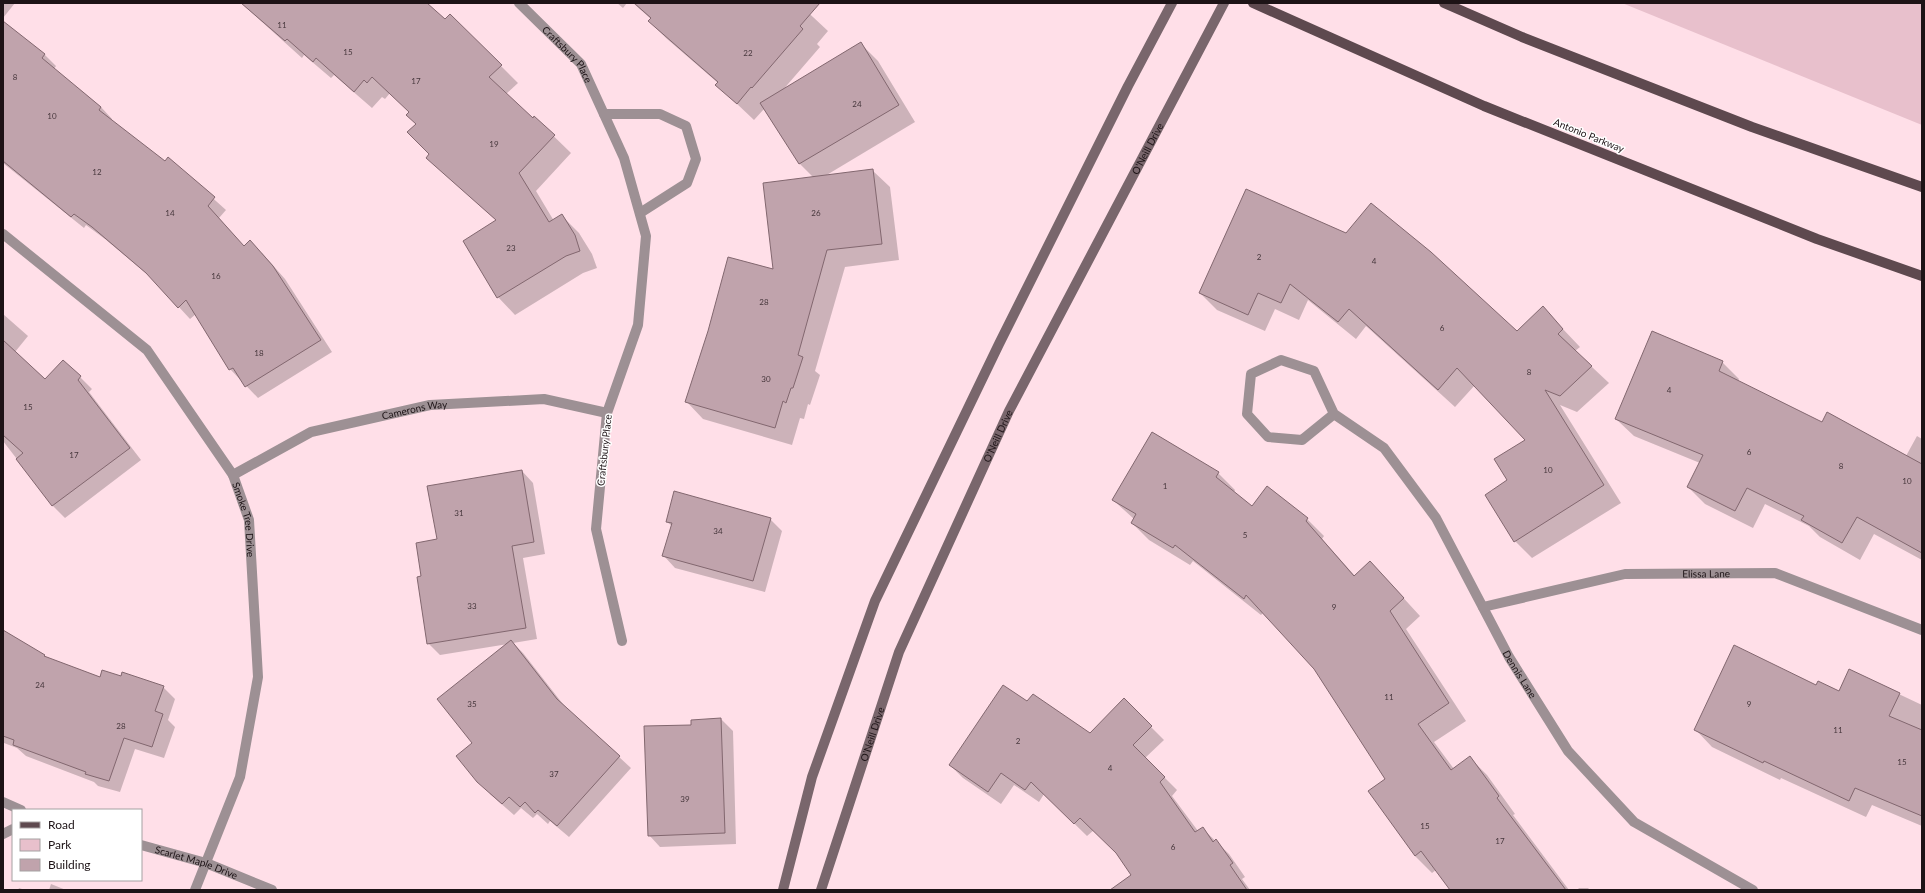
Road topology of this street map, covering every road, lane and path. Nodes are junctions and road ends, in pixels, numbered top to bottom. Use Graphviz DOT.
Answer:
graph roads {
  1 [pos="519,3"];
  2 [pos="1172,3"];
  3 [pos="1224,3"];
  4 [pos="1253,3"];
  5 [pos="1444,3"];
  6 [pos="604,114"];
  7 [pos="1922,187"];
  8 [pos="640,213"];
  9 [pos="3,234"];
  10 [pos="1922,276"];
  11 [pos="607,413"];
  12 [pos="1334,414"];
  13 [pos="233,475"];
  14 [pos="1483,607"];
  15 [pos="1922,630"];
  16 [pos="622,641"];
  17 [pos="3,802"];
  18 [pos="19,809"];
  19 [pos="12,829"];
  20 [pos="3,834"];
  21 [pos="142,845"];
  22 [pos="206,863"];
  23 [pos="195,890"];
  24 [pos="272,890"];
  25 [pos="783,890"];
  26 [pos="821,890"];
  27 [pos="1753,890"];
  1 -- 6 [label="street, Craftsbury Place"];
  2 -- 25 [label="main road"];
  3 -- 26 [label="main road, O'Neill Drive"];
  4 -- 10 [label="main road, Antonio Parkway"];
  5 -- 7 [label="main road"];
  6 -- 8 [label="street, Craftsbury Place"];
  6 -- 8 [label="street"];
  8 -- 11 [label="street, Craftsbury Place"];
  9 -- 13 [label="street, Smoke Tree Drive"];
  11 -- 13 [label="street, Camerons Way"];
  11 -- 16 [label="street, Craftsbury Place"];
  12 -- 12 [label="street"];
  12 -- 14 [label="street, Dennis Lane"];
  13 -- 22 [label="street, Smoke Tree Drive"];
  14 -- 15 [label="street, Elissa Lane"];
  14 -- 27 [label="street, Dennis Lane"];
  17 -- 18 [label="street"];
  19 -- 20 [label="street"];
  21 -- 22 [label="street, Scarlet Maple Drive"];
  22 -- 23 [label="street, Smoke Tree Drive"];
  22 -- 24 [label="street, Scarlet Maple Drive"];
}
